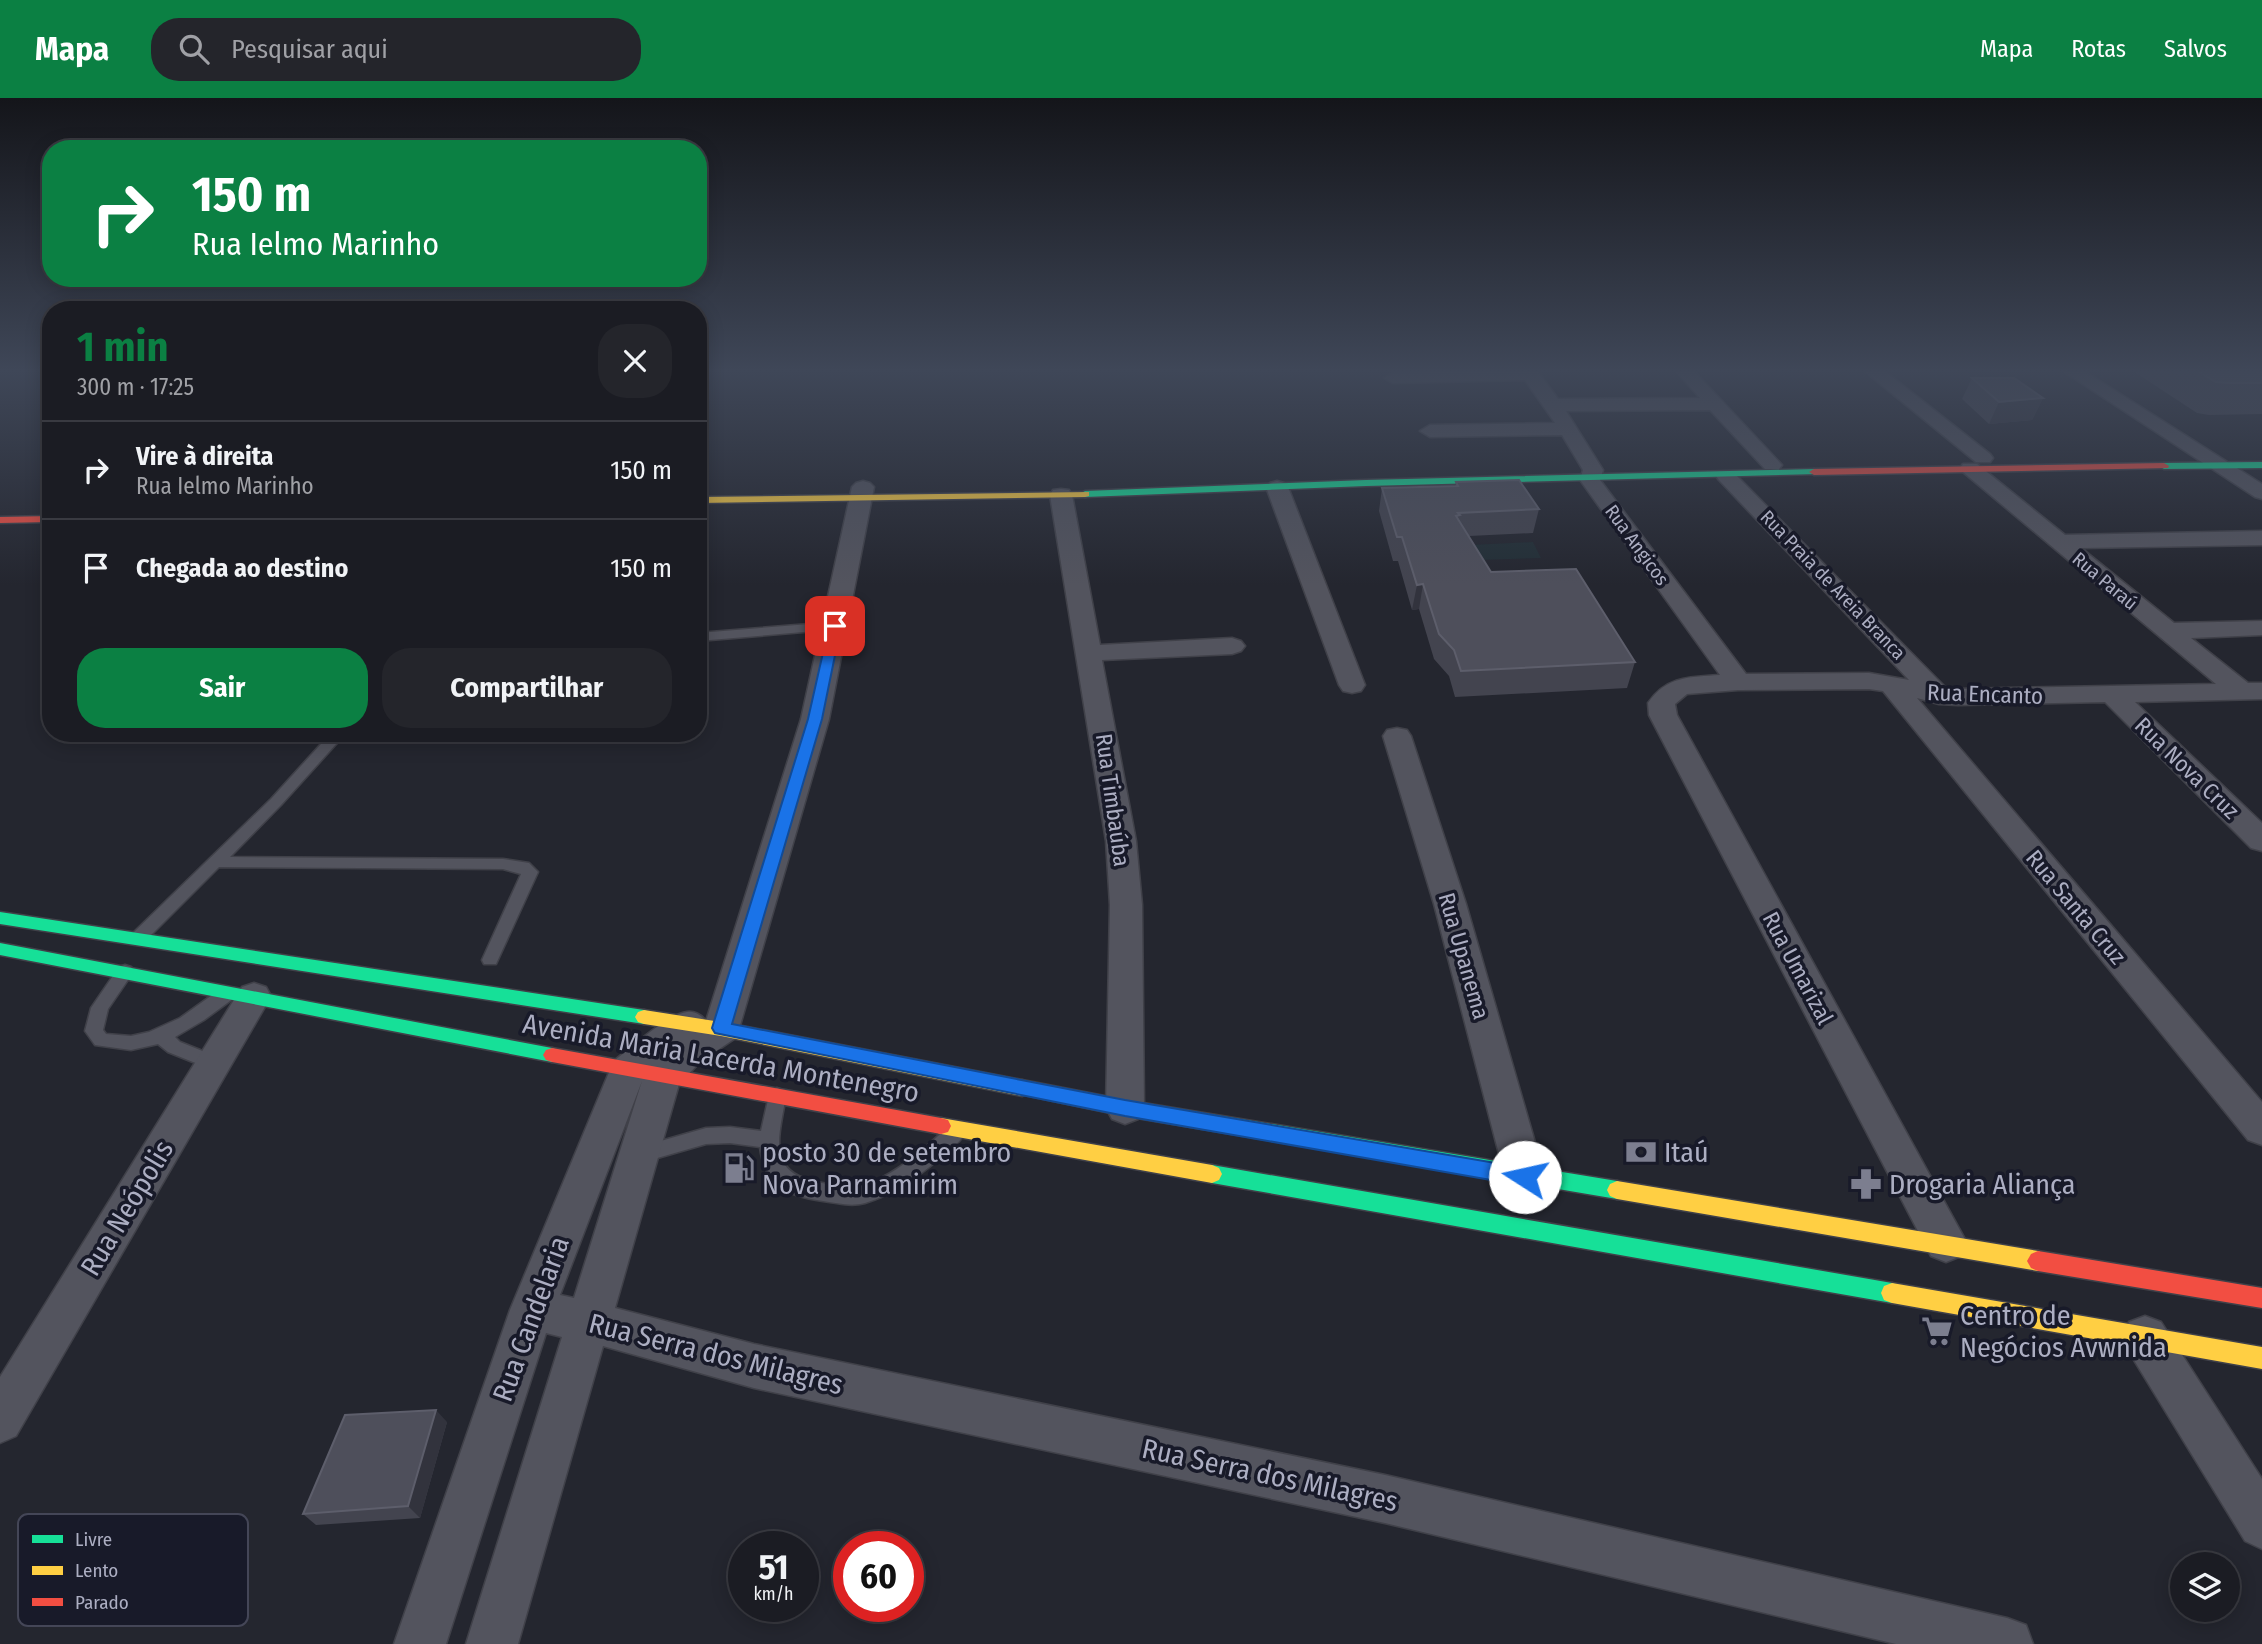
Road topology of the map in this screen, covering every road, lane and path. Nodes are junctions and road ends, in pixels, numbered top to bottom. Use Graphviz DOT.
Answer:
graph roads {
  1 [pos="1575,441"];
  2 [pos="1750,441"];
  3 [pos="1952,441"];
  4 [pos="2182,441"];
  5 [pos="2262,455"];
  6 [pos="2211,460"];
  7 [pos="1977,463"];
  8 [pos="2262,464"];
  9 [pos="1772,465"];
  10 [pos="1591,475"];
  11 [pos="1726,476"];
  12 [pos="1277,487"];
  13 [pos="707,488"];
  14 [pos="862,493"];
  15 [pos="2262,493"];
  16 [pos="1062,495"];
  17 [pos="707,500"];
  18 [pos="42,519"];
  19 [pos="0,520"];
  20 [pos="2262,538"];
  21 [pos="2058,542"];
  22 [pos="835,626"];
  23 [pos="2262,628"];
  24 [pos="2166,631"];
  25 [pos="707,636"];
  26 [pos="1232,646"];
  27 [pos="1089,653"];
  28 [pos="1738,682"];
  29 [pos="1891,684"];
  30 [pos="1352,685"];
  31 [pos="2252,692"];
  32 [pos="1669,693"];
  33 [pos="2112,694"];
  34 [pos="1939,696"];
  35 [pos="1397,736"];
  36 [pos="330,742"];
  37 [pos="2262,811"];
  38 [pos="2230,812"];
  39 [pos="2262,841"];
  40 [pos="217,862"];
  41 [pos="0,918"];
  42 [pos="139,937"];
  43 [pos="0,948"];
  44 [pos="490,960"];
  45 [pos="105,967"];
  46 [pos="125,971"];
  47 [pos="243,993"];
  48 [pos="705,1027"];
  49 [pos="160,1035"];
  50 [pos="214,1063"];
  51 [pos="645,1073"];
  52 [pos="777,1096"];
  53 [pos="1125,1108"];
  54 [pos="959,1129"];
  55 [pos="2262,1129"];
  56 [pos="769,1140"];
  57 [pos="637,1155"];
  58 [pos="1525,1177"];
  59 [pos="1946,1243"];
  60 [pos="2262,1298"];
  61 [pos="532,1310"];
  62 [pos="590,1322"];
  63 [pos="2145,1337"];
  64 [pos="2262,1358"];
  65 [pos="0,1420"];
  66 [pos="2262,1524"];
  67 [pos="420,1644"];
  68 [pos="492,1644"];
  69 [pos="2007,1644"];
  1 -- 10 [label="street, Rua Angicos"];
  2 -- 9 [label="street"];
  3 -- 7 [label="street, Rua Paraú"];
  4 -- 6 [label="street"];
  5 -- 6 [label="street"];
  6 -- 7 [label="street"];
  6 -- 8 [label="street"];
  6 -- 15 [label="street"];
  7 -- 9 [label="street"];
  7 -- 11 [label="street"];
  7 -- 21 [label="street, Rua Paraú"];
  9 -- 10 [label="street"];
  10 -- 11 [label="street"];
  10 -- 12 [label="street"];
  10 -- 14 [label="street"];
  10 -- 28 [label="street, Rua Angicos"];
  11 -- 34 [label="street, Rua Praia de Areia Branca"];
  12 -- 16 [label="street"];
  12 -- 30 [label="street"];
  13 -- 14 [label="street"];
  14 -- 16 [label="street"];
  14 -- 17 [label="street"];
  14 -- 22 [label="street"];
  16 -- 27 [label="street, Rua Timbaúba"];
  18 -- 19 [label="street"];
  20 -- 21 [label="street"];
  21 -- 24 [label="street, Rua Paraú"];
  22 -- 25 [label="lane"];
  22 -- 48 [label="street"];
  23 -- 24 [label="street"];
  24 -- 31 [label="street, Rua Paraú"];
  26 -- 27 [label="street"];
  27 -- 53 [label="street, Rua Timbaúba"];
  28 -- 29 [label="street, Rua Encanto"];
  28 -- 32 [label="street, Rua Encanto"];
  29 -- 34 [label="street, Rua Encanto"];
  29 -- 55 [label="street, Rua Santa Cruz"];
  31 -- 33 [label="street, Rua Encanto"];
  32 -- 59 [label="street, Rua Umarizal"];
  33 -- 34 [label="street, Rua Encanto"];
  33 -- 38 [label="street, Rua Nova Cruz"];
  35 -- 58 [label="street, Rua Upanema"];
  36 -- 40 [label="lane"];
  37 -- 38 [label="street"];
  38 -- 39 [label="street, Rua Nova Cruz"];
  40 -- 42 [label="lane"];
  40 -- 44 [label="lane"];
  41 -- 42 [label="street, Avenida Maria Lacerda Montenegro"];
  42 -- 45 [label="street"];
  42 -- 48 [label="street, Avenida Maria Lacerda Montenegro"];
  43 -- 45 [label="street, Avenida Maria Lacerda Montenegro"];
  45 -- 46 [label="street, Avenida Maria Lacerda Montenegro"];
  46 -- 47 [label="street, Avenida Maria Lacerda Montenegro"];
  46 -- 49 [label="lane"];
  47 -- 49 [label="lane"];
  47 -- 50 [label="street, Rua Neópolis"];
  47 -- 51 [label="street, Avenida Maria Lacerda Montenegro"];
  48 -- 51 [label="street"];
  48 -- 53 [label="street, Avenida Maria Lacerda Montenegro"];
  49 -- 50 [label="lane"];
  50 -- 65 [label="street, Rua Neópolis"];
  51 -- 52 [label="street, Avenida Maria Lacerda Montenegro"];
  51 -- 57 [label="street"];
  51 -- 61 [label="street, Rua Candelaria"];
  52 -- 54 [label="street, Avenida Maria Lacerda Montenegro"];
  52 -- 56 [label="lane"];
  53 -- 58 [label="street, Avenida Maria Lacerda Montenegro"];
  54 -- 56 [label="lane"];
  54 -- 63 [label="street, Avenida Maria Lacerda Montenegro"];
  56 -- 57 [label="lane"];
  57 -- 62 [label="street"];
  58 -- 59 [label="street, Avenida Maria Lacerda Montenegro"];
  59 -- 60 [label="street, Avenida Maria Lacerda Montenegro"];
  61 -- 62 [label="street, Rua Serra dos Milagres"];
  61 -- 67 [label="street, Rua Candelaria"];
  62 -- 68 [label="street"];
  62 -- 69 [label="street, Rua Serra dos Milagres"];
  63 -- 64 [label="street, Avenida Maria Lacerda Montenegro"];
  63 -- 66 [label="street"];
}
